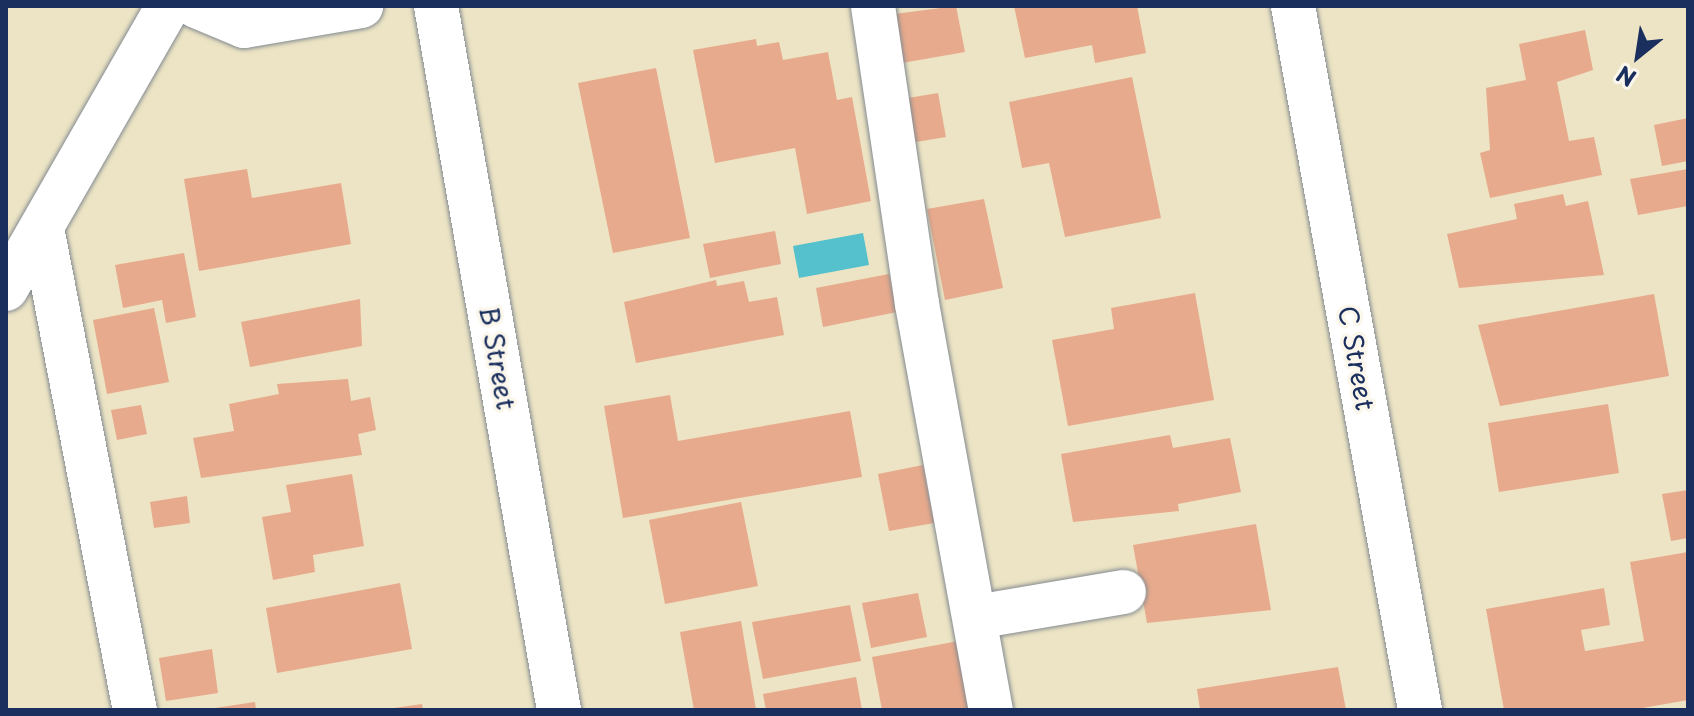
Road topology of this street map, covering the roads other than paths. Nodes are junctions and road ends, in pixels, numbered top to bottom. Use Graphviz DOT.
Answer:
graph roads {
  1 [pos="168,6"];
  2 [pos="196,6"];
  3 [pos="361,6"];
  4 [pos="436,6"];
  5 [pos="873,6"];
  6 [pos="1293,6"];
  7 [pos="42,228"];
  8 [pos="6,289"];
  9 [pos="1124,592"];
  10 [pos="976,617"];
  11 [pos="135,710"];
  12 [pos="559,710"];
  13 [pos="991,710"];
  14 [pos="1420,710"];
  1 -- 7 [label="street"];
  2 -- 3 [label="street"];
  4 -- 12 [label="street, B Street"];
  5 -- 10 [label="street"];
  6 -- 14 [label="street, C Street"];
  7 -- 8 [label="street"];
  7 -- 11 [label="street"];
  9 -- 10 [label="street"];
  10 -- 13 [label="street"];
}
